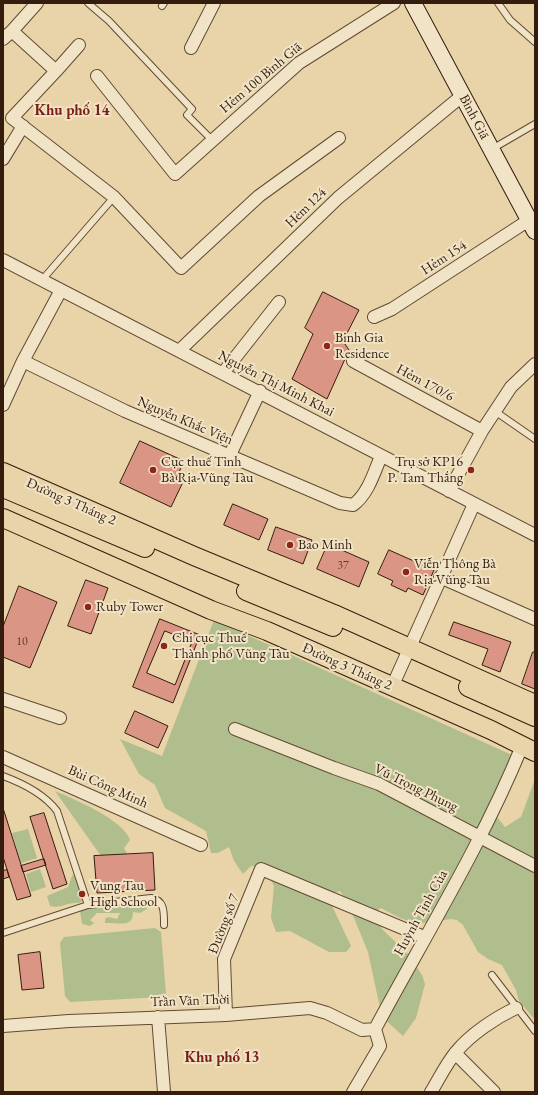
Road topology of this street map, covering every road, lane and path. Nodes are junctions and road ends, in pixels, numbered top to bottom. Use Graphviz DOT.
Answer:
graph roads {
  1 [pos="37,3"];
  2 [pos="88,3"];
  3 [pos="214,3"];
  4 [pos="217,3"];
  5 [pos="222,3"];
  6 [pos="394,3"];
  7 [pos="413,3"];
  8 [pos="498,3"];
  9 [pos="12,31"];
  10 [pos="3,39"];
  11 [pos="535,42"];
  12 [pos="80,45"];
  13 [pos="191,48"];
  14 [pos="56,71"];
  15 [pos="98,76"];
  16 [pos="462,95"];
  17 [pos="535,124"];
  18 [pos="23,126"];
  19 [pos="339,138"];
  20 [pos="212,140"];
  21 [pos="491,150"];
  22 [pos="3,159"];
  23 [pos="114,197"];
  24 [pos="533,222"];
  25 [pos="4,263"];
  26 [pos="42,280"];
  27 [pos="61,290"];
  28 [pos="279,302"];
  29 [pos="374,317"];
  30 [pos="179,352"];
  31 [pos="23,361"];
  32 [pos="353,361"];
  33 [pos="535,364"];
  34 [pos="223,373"];
  35 [pos="260,392"];
  36 [pos="3,405"];
  37 [pos="496,412"];
  38 [pos="482,431"];
  39 [pos="535,439"];
  40 [pos="381,456"];
  41 [pos="229,457"];
  42 [pos="3,472"];
  43 [pos="3,488"];
  44 [pos="449,491"];
  45 [pos="474,504"];
  46 [pos="3,510"];
  47 [pos="3,518"];
  48 [pos="535,535"];
  49 [pos="61,538"];
  50 [pos="440,577"];
  51 [pos="535,619"];
  52 [pos="407,653"];
  53 [pos="394,683"];
  54 [pos="3,699"];
  55 [pos="535,713"];
  56 [pos="60,718"];
  57 [pos="236,729"];
  58 [pos="525,744"];
  59 [pos="3,756"];
  60 [pos="3,776"];
  61 [pos="480,837"];
  62 [pos="201,845"];
  63 [pos="535,866"];
  64 [pos="88,905"];
  65 [pos="164,924"];
  66 [pos="3,933"];
  67 [pos="424,937"];
  68 [pos="492,975"];
  69 [pos="516,1008"];
  70 [pos="226,1015"];
  71 [pos="158,1017"];
  72 [pos="3,1026"];
  73 [pos="374,1029"];
  74 [pos="535,1031"];
  75 [pos="455,1053"];
  76 [pos="164,1092"];
  77 [pos="353,1092"];
  78 [pos="431,1092"];
  79 [pos="494,1092"];
  1 -- 9 [label="street"];
  2 -- 20 [label="lane"];
  3 -- 13 [label="street"];
  4 -- 5 [label="street"];
  6 -- 20 [label="street, Hẻm 100 Bình Giã"];
  7 -- 16 [label="street, Bình Giã"];
  8 -- 11 [label="lane"];
  9 -- 10 [label="street"];
  9 -- 14 [label="street"];
  12 -- 14 [label="street"];
  14 -- 18 [label="street"];
  15 -- 20 [label="street, Hẻm 100 Bình Giã"];
  16 -- 21 [label="street, Bình Giã"];
  16 -- 30 [label="street, Hẻm 124"];
  17 -- 21 [label="lane"];
  18 -- 22 [label="street"];
  18 -- 23 [label="street"];
  19 -- 23 [label="street"];
  21 -- 24 [label="street, Bình Giã"];
  23 -- 26 [label="lane"];
  24 -- 29 [label="street, Hẻm 154"];
  25 -- 26 [label="street, Nguyễn Thị Minh Khai"];
  26 -- 27 [label="street, Nguyễn Thị Minh Khai"];
  27 -- 30 [label="street, Nguyễn Thị Minh Khai"];
  27 -- 31 [label="street"];
  28 -- 34 [label="street"];
  30 -- 34 [label="street, Nguyễn Thị Minh Khai"];
  31 -- 36 [label="street"];
  31 -- 41 [label="street, Nguyễn Khắc Viện"];
  32 -- 38 [label="street, Hẻm 170/6"];
  33 -- 37 [label="street"];
  34 -- 35 [label="street, Nguyễn Thị Minh Khai"];
  35 -- 40 [label="street, Nguyễn Thị Minh Khai"];
  35 -- 41 [label="street"];
  37 -- 38 [label="street"];
  37 -- 39 [label="lane"];
  38 -- 44 [label="street"];
  40 -- 41 [label="street, Nguyễn Khắc Viện"];
  40 -- 44 [label="street, Nguyễn Thị Minh Khai"];
  42 -- 52 [label="main road, Đường 3 Tháng 2"];
  43 -- 52 [label="main road, Đường 3 Tháng 2"];
  44 -- 45 [label="street, Nguyễn Thị Minh Khai"];
  45 -- 48 [label="street, Nguyễn Thị Minh Khai"];
  45 -- 50 [label="street"];
  46 -- 49 [label="main road, Đường 3 Tháng 2"];
  47 -- 49 [label="main road, Đường 3 Tháng 2"];
  49 -- 53 [label="main road, Đường 3 Tháng 2"];
  50 -- 51 [label="street"];
  50 -- 52 [label="street"];
  52 -- 53 [label="street"];
  52 -- 55 [label="main road, Đường 3 Tháng 2"];
  53 -- 58 [label="main road, Đường 3 Tháng 2"];
  54 -- 56 [label="street"];
  57 -- 61 [label="street, Vũ Trọng Phụng"];
  58 -- 61 [label="street, Huỳnh Tịnh Của"];
  59 -- 62 [label="street, Bùi Công Minh"];
  60 -- 64 [label="lane"];
  61 -- 63 [label="street, Vũ Trọng Phụng"];
  61 -- 67 [label="street, Huỳnh Tịnh Của"];
  64 -- 65 [label="lane"];
  64 -- 66 [label="lane"];
  67 -- 70 [label="street, Đường số 7"];
  67 -- 73 [label="street, Huỳnh Tịnh Của"];
  68 -- 69 [label="lane"];
  69 -- 74 [label="lane"];
  69 -- 75 [label="street"];
  70 -- 71 [label="street, Trần Văn Thời"];
  70 -- 73 [label="street, Trần Văn Thời"];
  71 -- 72 [label="street, Trần Văn Thời"];
  71 -- 76 [label="street"];
  73 -- 77 [label="street"];
  75 -- 78 [label="street"];
  75 -- 79 [label="street"];
}
